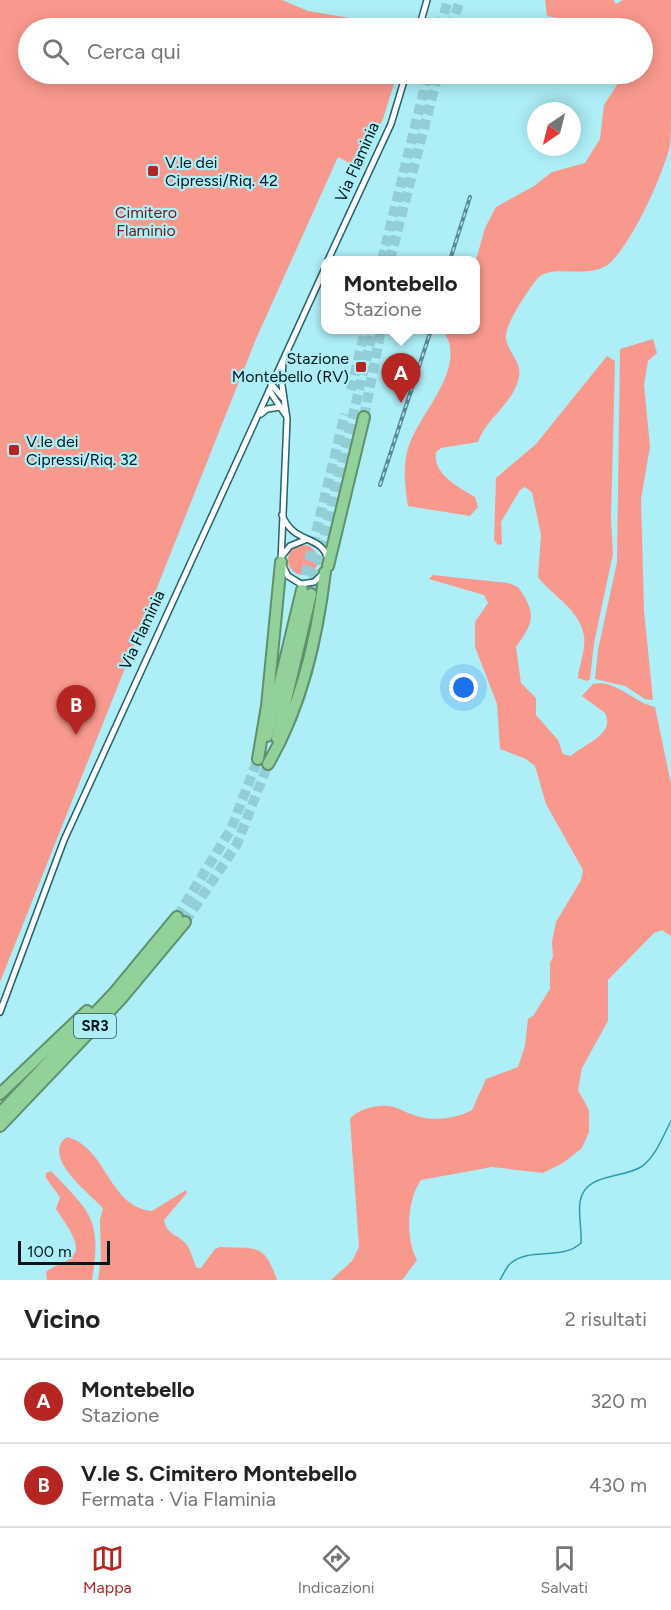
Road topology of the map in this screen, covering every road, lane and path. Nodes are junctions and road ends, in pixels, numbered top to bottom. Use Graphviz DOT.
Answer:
graph roads {
  1 [pos="427,0"];
  2 [pos="422,18"];
  3 [pos="403,84"];
  4 [pos="330,256"];
  5 [pos="321,277"];
  6 [pos="283,359"];
  7 [pos="270,387"];
  8 [pos="284,399"];
  9 [pos="281,406"];
  10 [pos="364,417"];
  11 [pos="287,419"];
  12 [pos="256,420"];
  13 [pos="282,515"];
  14 [pos="310,541"];
  15 [pos="280,562"];
  16 [pos="326,569"];
  17 [pos="307,592"];
  18 [pos="263,761"];
  19 [pos="115,992"];
  20 [pos="0,1012"];
  21 [pos="0,1094"];
  22 [pos="0,1113"];
  23 [pos="0,1126"];
  1 -- 2 [label="street"];
  3 -- 4 [label="street, Via Flaminia"];
  5 -- 6 [label="street, Via Flaminia"];
  6 -- 7 [label="street, Via Flaminia"];
  6 -- 8 [label="street"];
  7 -- 8 [label="street"];
  7 -- 9 [label="street"];
  7 -- 12 [label="street, Via Flaminia"];
  8 -- 11 [label="street"];
  9 -- 11 [label="street"];
  9 -- 12 [label="street"];
  10 -- 16 [label="highway"];
  11 -- 13 [label="street"];
  12 -- 20 [label="street, Via Flaminia"];
  13 -- 14 [label="street"];
  13 -- 15 [label="street"];
  14 -- 15 [label="street"];
  14 -- 16 [label="street"];
  15 -- 16 [label="street"];
  15 -- 18 [label="highway"];
  16 -- 18 [label="highway"];
  17 -- 18 [label="highway"];
  19 -- 21 [label="highway"];
  19 -- 22 [label="highway, SR3"];
  19 -- 23 [label="highway, SR3"];
}
